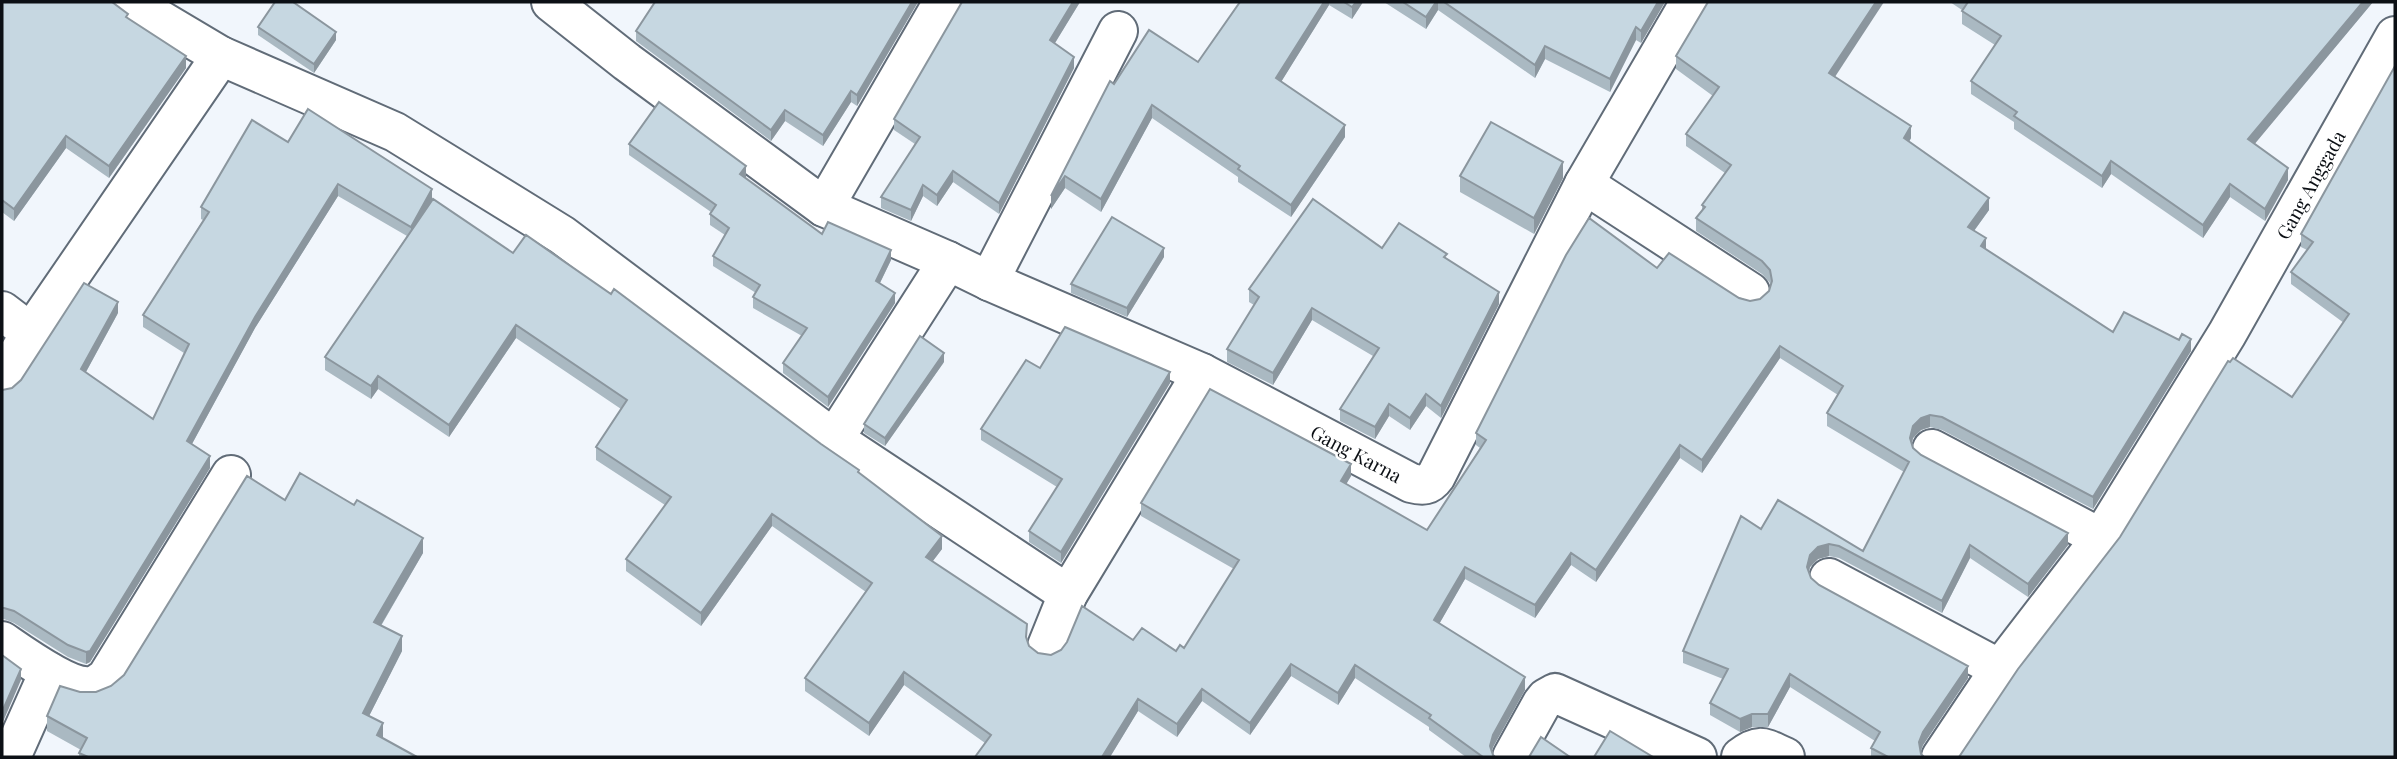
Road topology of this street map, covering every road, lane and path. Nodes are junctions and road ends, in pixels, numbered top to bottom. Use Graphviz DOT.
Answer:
graph roads {
  1 [pos="130,2"];
  2 [pos="551,2"];
  3 [pos="943,2"];
  4 [pos="1690,2"];
  5 [pos="1118,31"];
  6 [pos="2395,36"];
  7 [pos="221,56"];
  8 [pos="1584,184"];
  9 [pos="824,207"];
  10 [pos="948,261"];
  11 [pos="989,281"];
  12 [pos="1750,292"];
  13 [pos="16,322"];
  14 [pos="1202,373"];
  15 [pos="2,380"];
  16 [pos="834,439"];
  17 [pos="1932,449"];
  18 [pos="231,475"];
  19 [pos="2101,538"];
  20 [pos="1829,578"];
  21 [pos="1068,594"];
  22 [pos="2,641"];
  23 [pos="1047,646"];
  24 [pos="2000,669"];
  25 [pos="49,672"];
  26 [pos="12,757"];
  27 [pos="1512,757"];
  28 [pos="1697,757"];
  29 [pos="1741,757"];
  30 [pos="1785,757"];
  31 [pos="1941,757"];
  1 -- 7 [label="street"];
  2 -- 9 [label="street, Gang Karna"];
  3 -- 9 [label="street"];
  4 -- 8 [label="street, Gang Karna"];
  5 -- 11 [label="street"];
  6 -- 19 [label="street, Gang Anggada"];
  7 -- 13 [label="street"];
  7 -- 16 [label="street"];
  8 -- 12 [label="street"];
  8 -- 14 [label="street, Gang Karna"];
  9 -- 10 [label="street, Gang Karna"];
  10 -- 11 [label="street, Gang Karna"];
  10 -- 16 [label="street"];
  11 -- 14 [label="street, Gang Karna"];
  13 -- 15 [label="street"];
  14 -- 21 [label="street"];
  16 -- 21 [label="street"];
  17 -- 19 [label="street"];
  18 -- 25 [label="street"];
  19 -- 24 [label="street, Gang Anggada"];
  20 -- 24 [label="street"];
  21 -- 23 [label="street"];
  22 -- 25 [label="street"];
  24 -- 31 [label="street, Gang Anggada"];
  25 -- 26 [label="street"];
  27 -- 28 [label="street"];
  29 -- 30 [label="street"];
}
